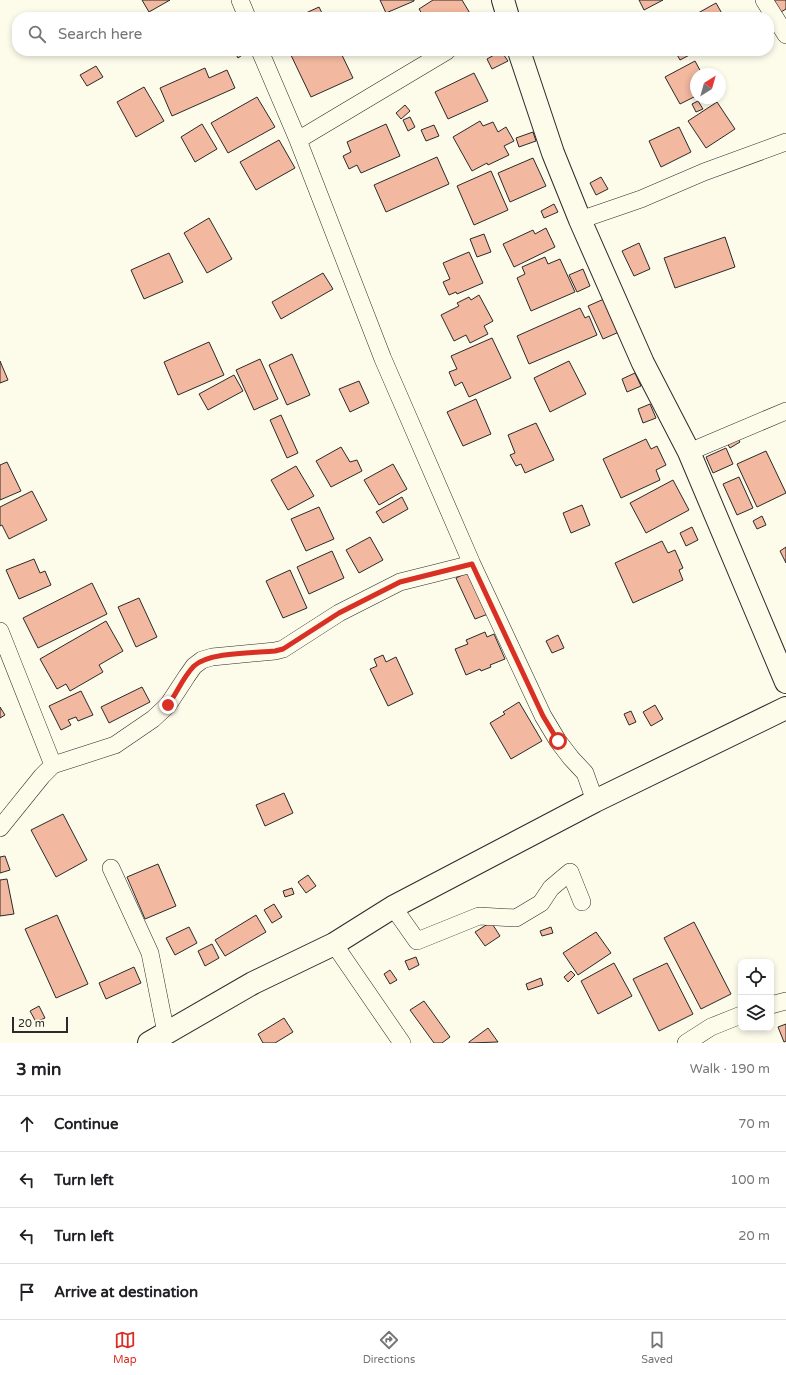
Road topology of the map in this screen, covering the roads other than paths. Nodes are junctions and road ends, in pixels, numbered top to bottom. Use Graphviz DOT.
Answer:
graph roads {
  1 [pos="240,0"];
  2 [pos="764,0"];
  3 [pos="245,12"];
  4 [pos="772,12"];
  5 [pos="774,16"];
  6 [pos="786,35"];
  7 [pos="262,56"];
  8 [pos="440,56"];
  9 [pos="521,56"];
  10 [pos="298,140"];
  11 [pos="786,142"];
  12 [pos="580,220"];
  13 [pos="786,411"];
  14 [pos="689,452"];
  15 [pos="472,564"];
  16 [pos="0,631"];
  17 [pos="786,682"];
  18 [pos="786,708"];
  19 [pos="53,766"];
  20 [pos="595,801"];
  21 [pos="0,828"];
  22 [pos="111,868"];
  23 [pos="582,902"];
  24 [pos="393,907"];
  25 [pos="334,944"];
  26 [pos="786,1001"];
  27 [pos="774,1004"];
  28 [pos="738,1016"];
  29 [pos="158,1038"];
  30 [pos="402,1043"];
  31 [pos="686,1043"];
  1 -- 3 [label="street"];
  2 -- 4 [label="street"];
  5 -- 6 [label="street"];
  7 -- 10 [label="street"];
  8 -- 10 [label="street"];
  9 -- 12 [label="main road"];
  10 -- 15 [label="street"];
  11 -- 12 [label="street"];
  12 -- 14 [label="main road"];
  13 -- 14 [label="street"];
  14 -- 17 [label="main road"];
  15 -- 19 [label="street"];
  15 -- 20 [label="street"];
  16 -- 19 [label="street"];
  18 -- 20 [label="main road"];
  19 -- 21 [label="street"];
  20 -- 24 [label="main road"];
  22 -- 29 [label="street"];
  23 -- 24 [label="street"];
  24 -- 25 [label="main road"];
  25 -- 29 [label="main road"];
  25 -- 30 [label="street"];
  26 -- 27 [label="street"];
  28 -- 31 [label="street"];
}
